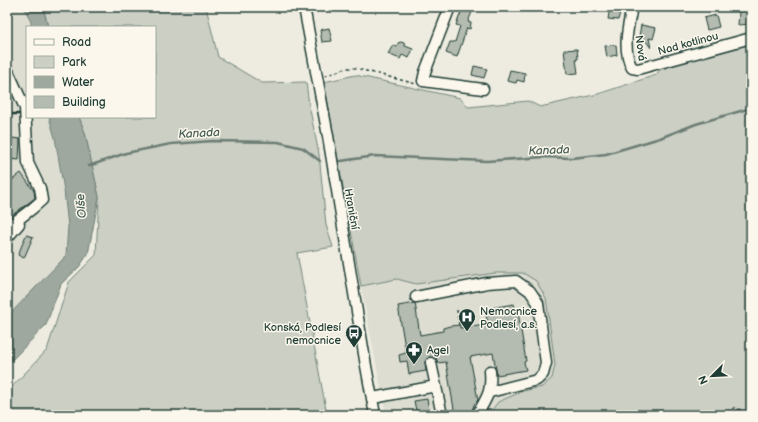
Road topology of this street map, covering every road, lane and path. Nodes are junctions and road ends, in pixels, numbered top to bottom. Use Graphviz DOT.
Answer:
graph roads {
  1 [pos="304,7"];
  2 [pos="450,7"];
  3 [pos="632,7"];
  4 [pos="751,38"];
  5 [pos="632,68"];
  6 [pos="7,69"];
  7 [pos="316,80"];
  8 [pos="423,81"];
  9 [pos="483,89"];
  10 [pos="34,208"];
  11 [pos="7,228"];
  12 [pos="7,238"];
  13 [pos="416,297"];
  14 [pos="457,310"];
  15 [pos="459,325"];
  16 [pos="431,363"];
  17 [pos="490,371"];
  18 [pos="436,386"];
  19 [pos="490,392"];
  20 [pos="372,398"];
  21 [pos="751,413"];
  22 [pos="375,415"];
  23 [pos="442,415"];
  24 [pos="478,415"];
  25 [pos="722,415"];
  1 -- 7 [label="street, Hraniční"];
  2 -- 8 [label="street"];
  3 -- 5 [label="street, Nová"];
  4 -- 5 [label="street, Nad kotlinou"];
  6 -- 10 [label="street"];
  7 -- 8 [label="path"];
  7 -- 20 [label="street, Hraniční"];
  8 -- 9 [label="street"];
  10 -- 11 [label="street"];
  10 -- 12 [label="street"];
  13 -- 19 [label="street"];
  14 -- 15 [label="path"];
  16 -- 18 [label="street"];
  17 -- 19 [label="street"];
  18 -- 20 [label="street"];
  18 -- 23 [label="street"];
  19 -- 24 [label="street"];
  20 -- 22 [label="street, Hraniční"];
  21 -- 25 [label="path"];
}
